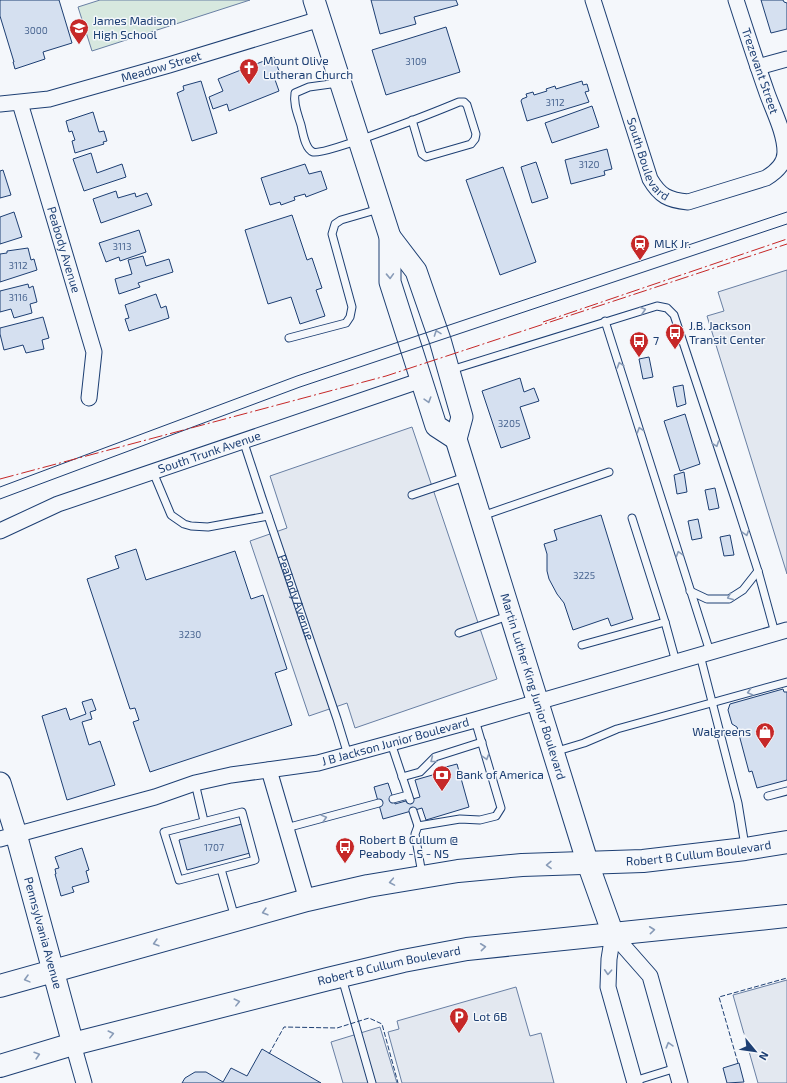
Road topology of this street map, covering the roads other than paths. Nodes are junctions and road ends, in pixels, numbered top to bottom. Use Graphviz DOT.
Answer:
graph roads {
  1 [pos="593,0"];
  2 [pos="736,0"];
  3 [pos="317,9"];
  4 [pos="787,59"];
  5 [pos="758,67"];
  6 [pos="340,83"];
  7 [pos="20,102"];
  8 [pos="0,104"];
  9 [pos="412,120"];
  10 [pos="358,140"];
  11 [pos="784,165"];
  12 [pos="381,208"];
  13 [pos="390,237"];
  14 [pos="606,321"];
  15 [pos="289,338"];
  16 [pos="449,371"];
  17 [pos="422,380"];
  18 [pos="89,398"];
  19 [pos="456,439"];
  20 [pos="243,440"];
  21 [pos="153,472"];
  22 [pos="609,472"];
  23 [pos="468,476"];
  24 [pos="412,495"];
  25 [pos="268,516"];
  26 [pos="480,517"];
  27 [pos="632,518"];
  28 [pos="0,531"];
  29 [pos="758,571"];
  30 [pos="690,592"];
  31 [pos="510,616"];
  32 [pos="665,622"];
  33 [pos="781,632"];
  34 [pos="459,633"];
  35 [pos="582,645"];
  36 [pos="705,653"];
  37 [pos="676,662"];
  38 [pos="787,682"];
  39 [pos="537,701"];
  40 [pos="712,702"];
  41 [pos="475,720"];
  42 [pos="482,742"];
  43 [pos="391,743"];
  44 [pos="552,752"];
  45 [pos="348,755"];
  46 [pos="269,770"];
  47 [pos="402,777"];
  48 [pos="0,782"];
  49 [pos="195,783"];
  50 [pos="787,791"];
  51 [pos="768,796"];
  52 [pos="393,798"];
  53 [pos="379,803"];
  54 [pos="413,811"];
  55 [pos="204,821"];
  56 [pos="418,826"];
  57 [pos="286,828"];
  58 [pos="8,837"];
  59 [pos="787,842"];
  60 [pos="745,849"];
  61 [pos="588,864"];
  62 [pos="221,869"];
  63 [pos="422,876"];
  64 [pos="307,900"];
  65 [pos="787,916"];
  66 [pos="236,920"];
  67 [pos="613,934"];
  68 [pos="53,972"];
  69 [pos="341,976"];
  70 [pos="0,986"];
  71 [pos="73,1044"];
  72 [pos="0,1066"];
  73 [pos="676,1068"];
  74 [pos="634,1082"];
  75 [pos="84,1083"];
  76 [pos="372,1083"];
  77 [pos="680,1083"];
  1 -- 11 [label="street, South Boulevard"];
  2 -- 5 [label="street, Trezevant Street"];
  3 -- 6 [label="main road"];
  3 -- 7 [label="street, Meadow Street"];
  4 -- 5 [label="street"];
  5 -- 11 [label="street, Trezevant Street"];
  6 -- 10 [label="main road"];
  6 -- 10 [label="lane"];
  7 -- 8 [label="street, Meadow Street"];
  7 -- 18 [label="street, Peabody Avenue"];
  9 -- 9 [label="lane"];
  9 -- 10 [label="lane"];
  10 -- 12 [label="main road"];
  12 -- 13 [label="main road"];
  12 -- 15 [label="lane"];
  16 -- 13 [label="main road, one-way"];
  13 -- 17 [label="main road, one-way"];
  14 -- 16 [label="lane"];
  14 -- 29 [label="lane, one-way"];
  30 -- 14 [label="lane, one-way"];
  16 -- 19 [label="main road"];
  17 -- 19 [label="main road, one-way"];
  17 -- 20 [label="street, South Trunk Avenue"];
  19 -- 23 [label="main road, Martin Luther King Junior Boulevard"];
  20 -- 21 [label="street, South Trunk Avenue"];
  20 -- 25 [label="lane, Peabody Avenue"];
  21 -- 25 [label="lane"];
  21 -- 28 [label="street, South Trunk Avenue"];
  22 -- 26 [label="lane"];
  23 -- 24 [label="lane"];
  23 -- 26 [label="main road, Martin Luther King Junior Boulevard"];
  25 -- 45 [label="lane, Peabody Avenue"];
  26 -- 31 [label="main road, Martin Luther King Junior Boulevard"];
  27 -- 32 [label="lane"];
  29 -- 30 [label="lane, one-way"];
  29 -- 33 [label="lane"];
  30 -- 36 [label="lane"];
  31 -- 34 [label="lane"];
  31 -- 39 [label="main road, Martin Luther King Junior Boulevard"];
  32 -- 35 [label="lane"];
  32 -- 37 [label="lane"];
  33 -- 36 [label="street, J B Jackson Junior Boulevard"];
  36 -- 37 [label="street, J B Jackson Junior Boulevard"];
  36 -- 40 [label="lane"];
  37 -- 39 [label="street, J B Jackson Junior Boulevard"];
  38 -- 40 [label="lane, one-way"];
  39 -- 41 [label="street, J B Jackson Junior Boulevard"];
  39 -- 44 [label="main road, Martin Luther King Junior Boulevard"];
  40 -- 44 [label="lane"];
  40 -- 60 [label="lane"];
  41 -- 42 [label="lane"];
  41 -- 43 [label="street, J B Jackson Junior Boulevard"];
  42 -- 47 [label="lane, one-way"];
  42 -- 56 [label="lane, one-way"];
  43 -- 45 [label="street, J B Jackson Junior Boulevard"];
  43 -- 47 [label="lane"];
  44 -- 61 [label="main road, Martin Luther King Junior Boulevard"];
  45 -- 46 [label="street, J B Jackson Junior Boulevard"];
  46 -- 49 [label="street, J B Jackson Junior Boulevard"];
  46 -- 57 [label="street"];
  47 -- 52 [label="lane"];
  48 -- 58 [label="main road, Pennsylvania Avenue"];
  49 -- 55 [label="lane"];
  49 -- 58 [label="street, J B Jackson Junior Boulevard"];
  50 -- 51 [label="lane"];
  57 -- 53 [label="lane, one-way"];
  54 -- 56 [label="lane"];
  55 -- 62 [label="lane"];
  55 -- 62 [label="lane"];
  56 -- 63 [label="lane"];
  57 -- 64 [label="street"];
  58 -- 68 [label="main road, Pennsylvania Avenue"];
  59 -- 60 [label="main road, Robert B Cullum Boulevard"];
  60 -- 61 [label="main road, Robert B Cullum Boulevard"];
  61 -- 63 [label="main road, Robert B Cullum Boulevard, one-way"];
  61 -- 67 [label="main road, Martin Luther King Junior Boulevard"];
  62 -- 66 [label="lane"];
  63 -- 64 [label="main road, Robert B Cullum Boulevard, one-way"];
  64 -- 66 [label="main road, Robert B Cullum Boulevard, one-way"];
  67 -- 65 [label="main road, Robert B Cullum Boulevard, one-way"];
  66 -- 68 [label="main road, Robert B Cullum Boulevard, one-way"];
  69 -- 67 [label="main road, Robert B Cullum Boulevard, one-way"];
  73 -- 67 [label="street, Martin Luther King Junior Boulevard, one-way"];
  67 -- 74 [label="street, Martin Luther King Junior Boulevard, one-way"];
  68 -- 70 [label="main road, Robert B Cullum Boulevard, one-way"];
  68 -- 71 [label="main road, Pennsylvania Avenue"];
  71 -- 69 [label="main road, Robert B Cullum Boulevard, one-way"];
  69 -- 76 [label="lane"];
  72 -- 71 [label="main road, Robert B Cullum Boulevard, one-way"];
  71 -- 75 [label="street, Pennsylvania Avenue"];
  73 -- 74 [label="lane"];
  73 -- 77 [label="street, Martin Luther King Junior Boulevard"];
}
